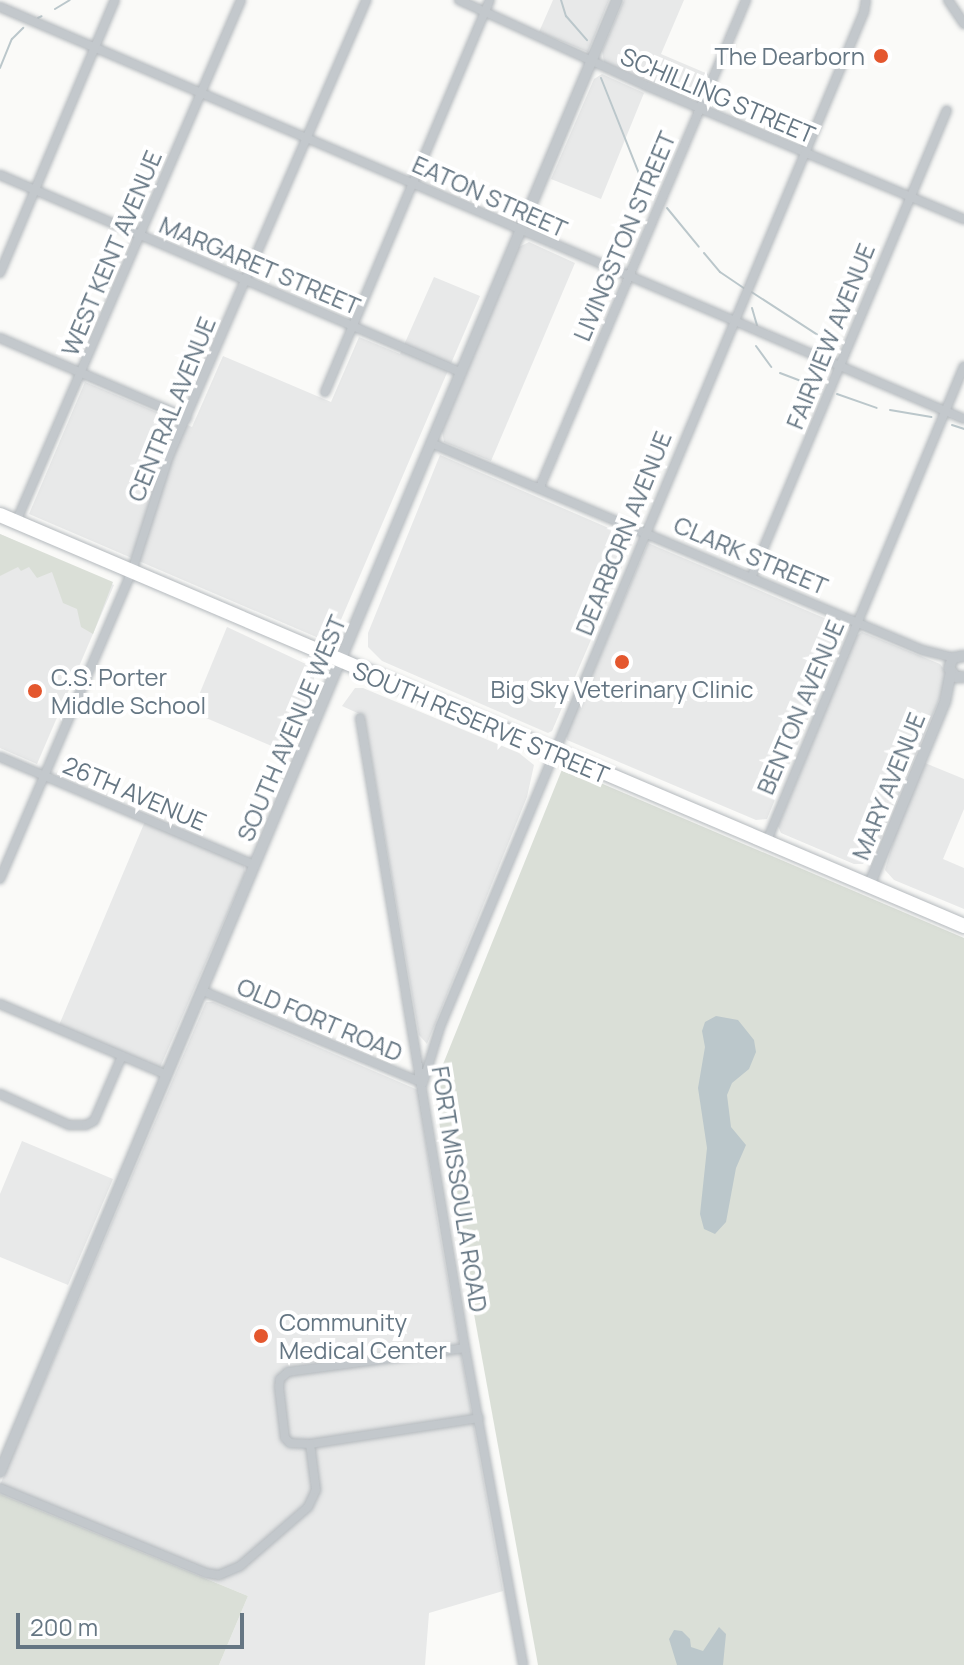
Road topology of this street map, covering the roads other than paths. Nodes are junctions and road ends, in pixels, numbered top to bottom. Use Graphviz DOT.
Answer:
graph roads {
  1 [pos="115,0"];
  2 [pos="241,0"];
  3 [pos="366,0"];
  4 [pos="459,0"];
  5 [pos="490,0"];
  6 [pos="617,0"];
  7 [pos="746,0"];
  8 [pos="866,0"];
  9 [pos="948,0"];
  10 [pos="0,7"];
  11 [pos="485,11"];
  12 [pos="964,24"];
  13 [pos="96,46"];
  14 [pos="591,62"];
  15 [pos="202,93"];
  16 [pos="699,109"];
  17 [pos="947,110"];
  18 [pos="304,139"];
  19 [pos="804,154"];
  20 [pos="0,175"];
  21 [pos="413,183"];
  22 [pos="36,190"];
  23 [pos="909,196"];
  24 [pos="964,219"];
  25 [pos="519,232"];
  26 [pos="140,235"];
  27 [pos="0,273"];
  28 [pos="629,277"];
  29 [pos="245,280"];
  30 [pos="732,323"];
  31 [pos="352,326"];
  32 [pos="0,338"];
  33 [pos="964,366"];
  34 [pos="839,368"];
  35 [pos="460,372"];
  36 [pos="80,374"];
  37 [pos="325,392"];
  38 [pos="945,412"];
  39 [pos="187,418"];
  40 [pos="964,419"];
  41 [pos="431,443"];
  42 [pos="540,487"];
  43 [pos="0,515"];
  44 [pos="16,522"];
  45 [pos="645,532"];
  46 [pos="132,571"];
  47 [pos="751,578"];
  48 [pos="857,622"];
  49 [pos="957,660"];
  50 [pos="341,662"];
  51 [pos="964,677"];
  52 [pos="945,702"];
  53 [pos="360,718"];
  54 [pos="553,753"];
  55 [pos="0,757"];
  56 [pos="44,776"];
  57 [pos="766,843"];
  58 [pos="255,865"];
  59 [pos="0,879"];
  60 [pos="869,886"];
  61 [pos="964,926"];
  62 [pos="203,991"];
  63 [pos="0,1004"];
  64 [pos="122,1056"];
  65 [pos="167,1075"];
  66 [pos="423,1083"];
  67 [pos="0,1094"];
  68 [pos="465,1348"];
  69 [pos="479,1418"];
  70 [pos="5,1444"];
  71 [pos="310,1444"];
  72 [pos="0,1472"];
  73 [pos="0,1488"];
  74 [pos="523,1665"];
  1 -- 13 [label="street"];
  2 -- 15 [label="street, WEST KENT AVENUE"];
  3 -- 18 [label="street, CENTRAL AVENUE"];
  4 -- 11 [label="street, SCHILLING STREET"];
  5 -- 11 [label="street"];
  6 -- 14 [label="street, SOUTH AVENUE WEST"];
  7 -- 16 [label="street, LIVINGSTON STREET"];
  8 -- 19 [label="street, DEARBORN AVENUE"];
  9 -- 12 [label="street"];
  10 -- 13 [label="street, EATON STREET"];
  11 -- 14 [label="street, SCHILLING STREET"];
  11 -- 21 [label="street"];
  13 -- 15 [label="street, EATON STREET"];
  13 -- 22 [label="street"];
  14 -- 16 [label="street, SCHILLING STREET"];
  14 -- 25 [label="street, SOUTH AVENUE WEST"];
  15 -- 18 [label="street, EATON STREET"];
  15 -- 26 [label="street, WEST KENT AVENUE"];
  16 -- 19 [label="street, SCHILLING STREET"];
  16 -- 28 [label="street, LIVINGSTON STREET"];
  17 -- 23 [label="street, FAIRVIEW AVENUE"];
  18 -- 21 [label="street, EATON STREET"];
  18 -- 29 [label="street, CENTRAL AVENUE"];
  19 -- 23 [label="street, SCHILLING STREET"];
  19 -- 30 [label="street, DEARBORN AVENUE"];
  20 -- 22 [label="street, MARGARET STREET"];
  21 -- 25 [label="street, EATON STREET"];
  21 -- 31 [label="street"];
  22 -- 26 [label="street, MARGARET STREET"];
  22 -- 27 [label="street"];
  23 -- 24 [label="street, SCHILLING STREET"];
  23 -- 34 [label="street, FAIRVIEW AVENUE"];
  25 -- 28 [label="street, EATON STREET"];
  25 -- 35 [label="street, SOUTH AVENUE WEST"];
  26 -- 29 [label="street, MARGARET STREET"];
  26 -- 36 [label="street, WEST KENT AVENUE"];
  28 -- 30 [label="street, EATON STREET"];
  28 -- 42 [label="street, LIVINGSTON STREET"];
  29 -- 31 [label="street, MARGARET STREET"];
  29 -- 39 [label="street, CENTRAL AVENUE"];
  30 -- 34 [label="street, EATON STREET"];
  30 -- 45 [label="street, DEARBORN AVENUE"];
  31 -- 35 [label="street, MARGARET STREET"];
  31 -- 37 [label="street"];
  32 -- 36 [label="street"];
  33 -- 38 [label="street, BENTON AVENUE"];
  34 -- 38 [label="street, EATON STREET"];
  34 -- 47 [label="street, FAIRVIEW AVENUE"];
  35 -- 41 [label="street, SOUTH AVENUE WEST"];
  36 -- 39 [label="street"];
  36 -- 44 [label="street, WEST KENT AVENUE"];
  38 -- 40 [label="street, EATON STREET"];
  38 -- 48 [label="street, BENTON AVENUE"];
  39 -- 46 [label="street, CENTRAL AVENUE"];
  41 -- 42 [label="street, CLARK STREET"];
  41 -- 50 [label="street, SOUTH AVENUE WEST"];
  42 -- 45 [label="street, CLARK STREET"];
  43 -- 44 [label="highway, SOUTH RESERVE STREET"];
  44 -- 46 [label="highway, SOUTH RESERVE STREET"];
  45 -- 47 [label="street, CLARK STREET"];
  45 -- 54 [label="street, DEARBORN AVENUE"];
  46 -- 50 [label="highway, SOUTH RESERVE STREET"];
  46 -- 56 [label="street, CENTRAL AVENUE"];
  47 -- 48 [label="street, CLARK STREET"];
  48 -- 49 [label="street, CLARK STREET"];
  48 -- 57 [label="street, BENTON AVENUE"];
  49 -- 51 [label="street"];
  49 -- 52 [label="street"];
  50 -- 54 [label="highway, SOUTH RESERVE STREET"];
  50 -- 58 [label="street, SOUTH AVENUE WEST"];
  51 -- 52 [label="street"];
  52 -- 60 [label="street, MARY AVENUE"];
  53 -- 66 [label="street, FORT MISSOULA ROAD"];
  54 -- 57 [label="highway, SOUTH RESERVE STREET"];
  54 -- 66 [label="street, DEARBORN AVENUE"];
  55 -- 56 [label="street, 26TH AVENUE"];
  56 -- 58 [label="street, 26TH AVENUE"];
  56 -- 59 [label="street, CENTRAL AVENUE"];
  57 -- 60 [label="highway, SOUTH RESERVE STREET"];
  58 -- 62 [label="street, SOUTH AVENUE WEST"];
  60 -- 61 [label="highway, SOUTH RESERVE STREET"];
  62 -- 65 [label="street, SOUTH AVENUE WEST"];
  62 -- 66 [label="street, OLD FORT ROAD"];
  63 -- 64 [label="street"];
  64 -- 65 [label="street"];
  64 -- 67 [label="street"];
  65 -- 70 [label="street, SOUTH AVENUE WEST"];
  66 -- 68 [label="street, FORT MISSOULA ROAD"];
  68 -- 69 [label="street, FORT MISSOULA ROAD"];
  68 -- 71 [label="street"];
  69 -- 71 [label="street"];
  69 -- 74 [label="street, FORT MISSOULA ROAD"];
  70 -- 72 [label="street, SOUTH AVENUE WEST"];
  71 -- 73 [label="street"];
}
